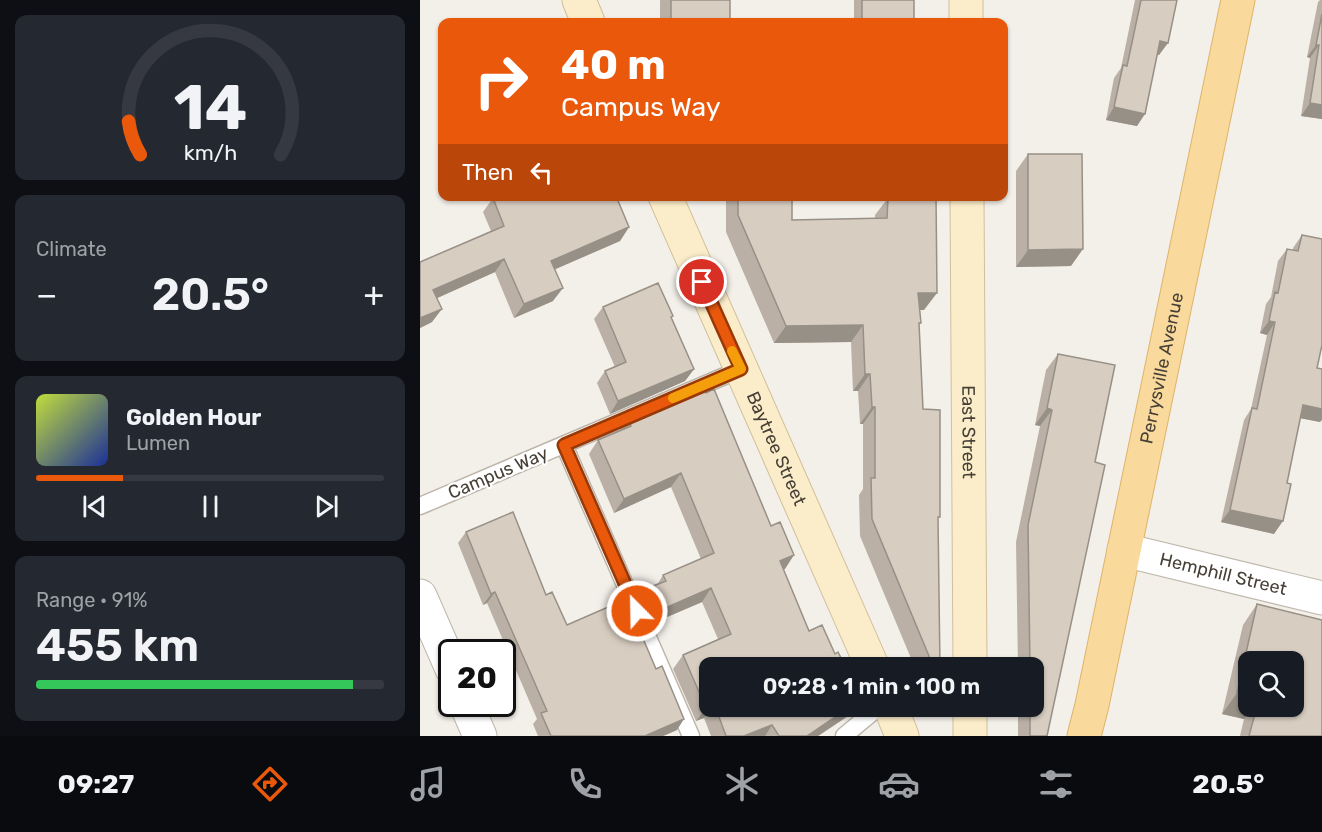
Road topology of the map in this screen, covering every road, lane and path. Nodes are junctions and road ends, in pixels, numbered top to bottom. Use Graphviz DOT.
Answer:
graph roads {
  1 [pos="579,0"];
  2 [pos="966,0"];
  3 [pos="1238,0"];
  4 [pos="586,18"];
  5 [pos="966,18"];
  6 [pos="666,201"];
  7 [pos="967,201"];
  8 [pos="741,369"];
  9 [pos="564,445"];
  10 [pos="420,506"];
  11 [pos="1124,550"];
  12 [pos="420,596"];
  13 [pos="1322,598"];
  14 [pos="439,639"];
  15 [pos="868,657"];
  16 [pos="970,657"];
  17 [pos="472,717"];
  18 [pos="867,717"];
  19 [pos="894,717"];
  20 [pos="970,717"];
  21 [pos="480,736"];
  22 [pos="691,736"];
  23 [pos="844,736"];
  24 [pos="902,736"];
  25 [pos="970,736"];
  26 [pos="1084,736"];
  1 -- 4 [label="street"];
  2 -- 5 [label="street"];
  3 -- 11 [label="main road, Perrysville Avenue"];
  6 -- 8 [label="street, Baytree Street"];
  7 -- 16 [label="street, East Street"];
  8 -- 9 [label="lane, Campus Way"];
  8 -- 15 [label="street, Baytree Street"];
  9 -- 10 [label="lane, Campus Way"];
  9 -- 22 [label="lane"];
  11 -- 13 [label="street, Hemphill Street"];
  11 -- 26 [label="main road, Perrysville Avenue"];
  12 -- 14 [label="street"];
  17 -- 21 [label="street"];
  18 -- 23 [label="lane"];
  19 -- 24 [label="street"];
  20 -- 25 [label="street"];
}
